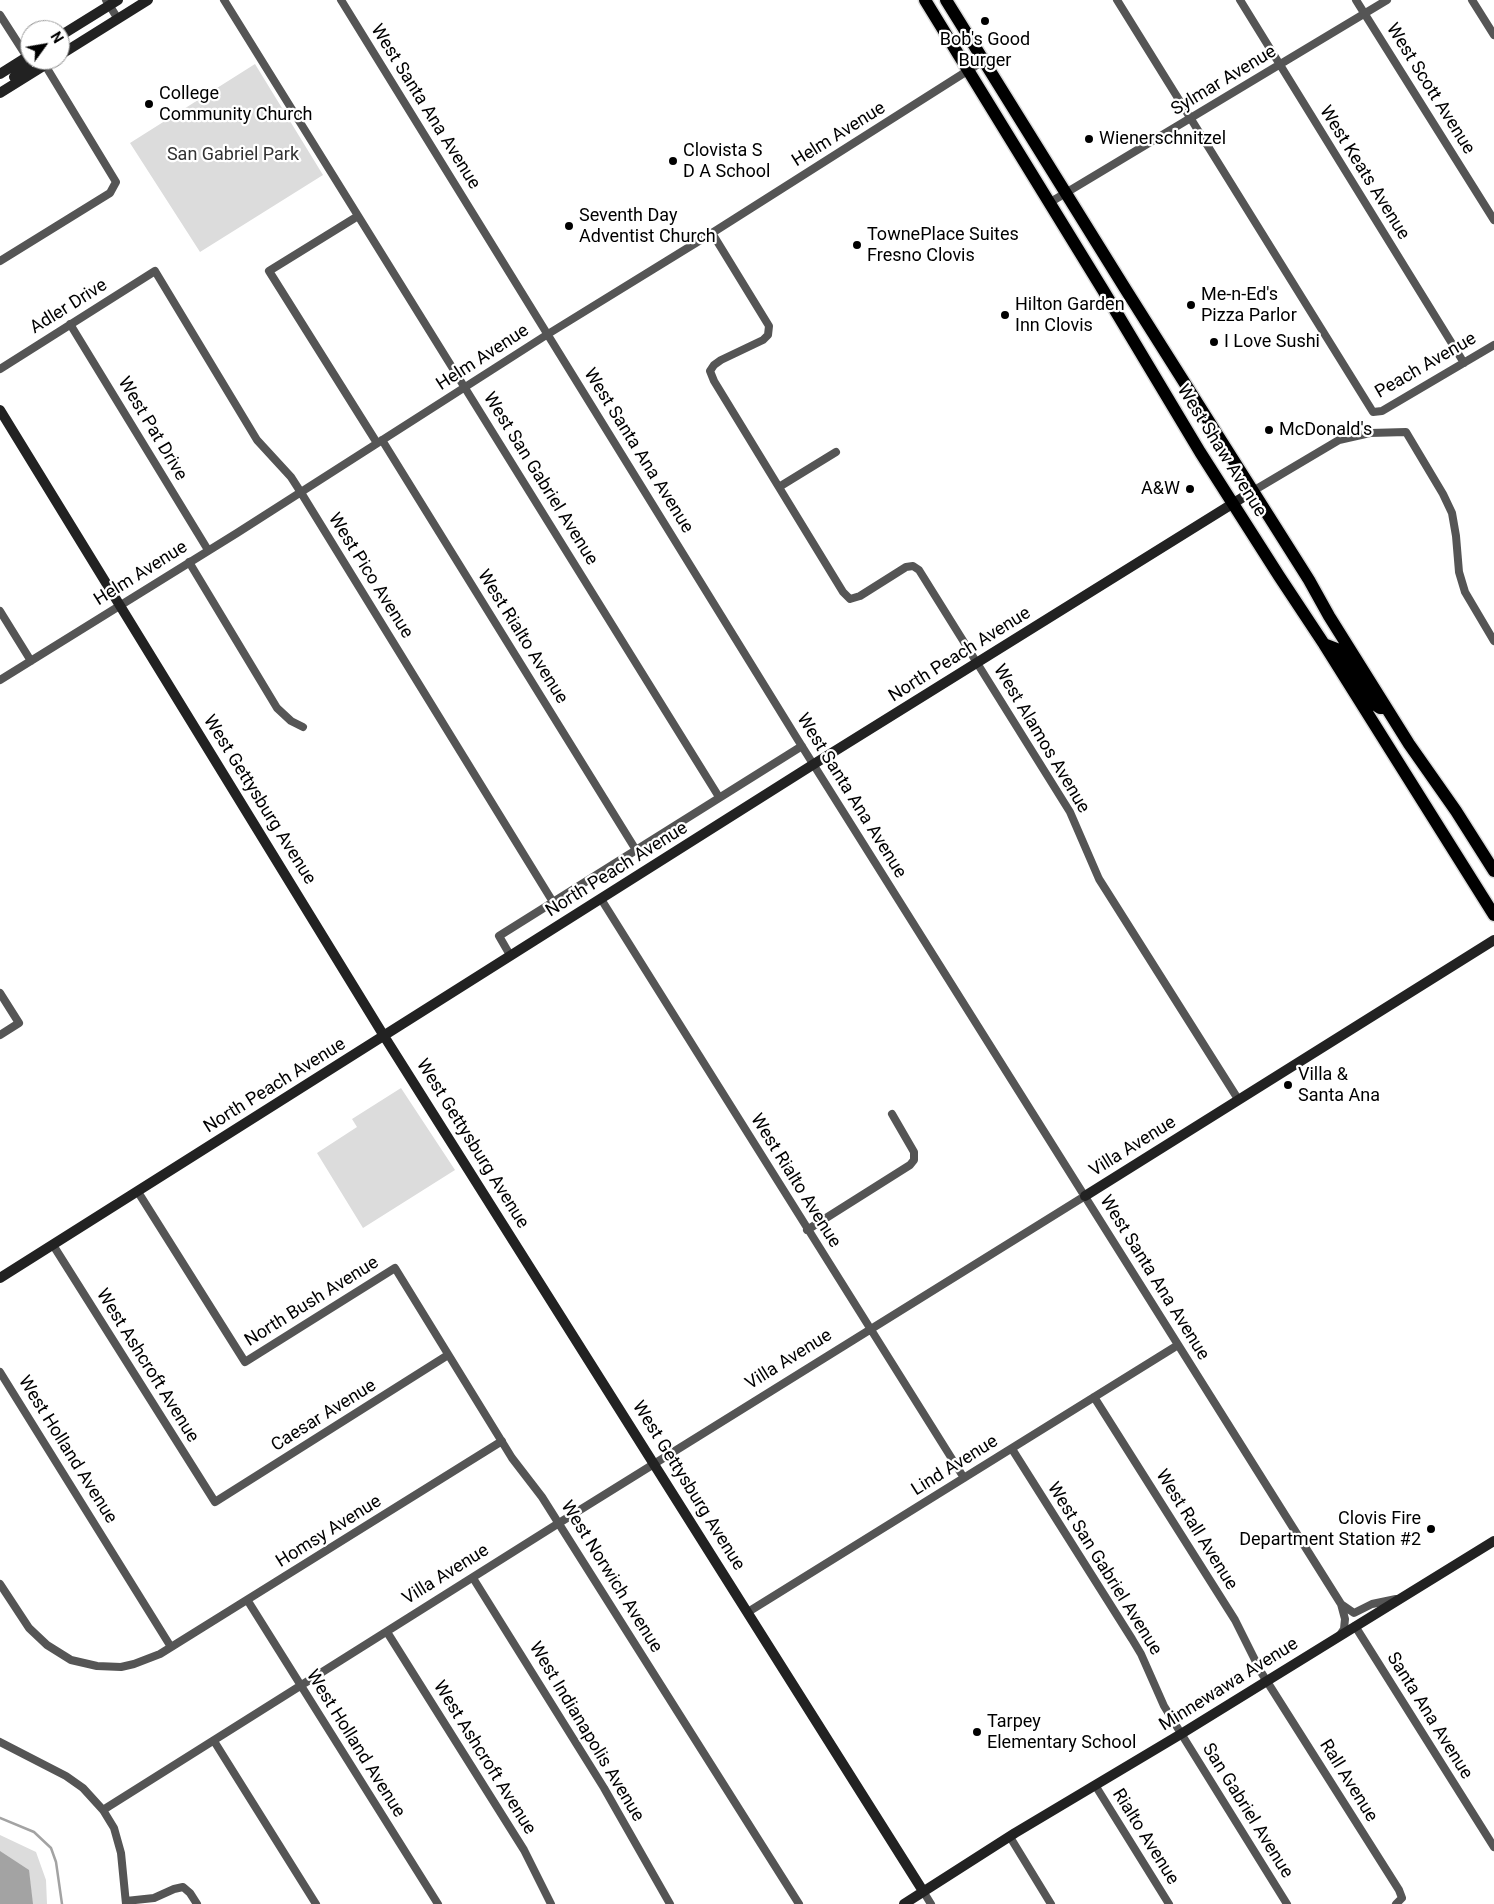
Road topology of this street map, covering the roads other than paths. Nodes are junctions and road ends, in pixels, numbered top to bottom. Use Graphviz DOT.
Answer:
graph roads {
  1 [pos="148,0"];
  2 [pos="224,0"];
  3 [pos="341,0"];
  4 [pos="924,0"];
  5 [pos="946,0"];
  6 [pos="1117,0"];
  7 [pos="1240,0"];
  8 [pos="1356,0"];
  9 [pos="1387,0"];
  10 [pos="1472,0"];
  11 [pos="111,2"];
  12 [pos="1364,14"];
  13 [pos="0,15"];
  14 [pos="118,19"];
  15 [pos="70,29"];
  16 [pos="1494,35"];
  17 [pos="20,44"];
  18 [pos="70,50"];
  19 [pos="20,61"];
  20 [pos="983,61"];
  21 [pos="1280,66"];
  22 [pos="24,70"];
  23 [pos="36,70"];
  24 [pos="53,70"];
  25 [pos="968,71"];
  26 [pos="0,74"];
  27 [pos="0,85"];
  28 [pos="0,93"];
  29 [pos="1190,119"];
  30 [pos="1066,193"];
  31 [pos="1050,203"];
  32 [pos="358,216"];
  33 [pos="1494,220"];
  34 [pos="712,234"];
  35 [pos="0,261"];
  36 [pos="155,271"];
  37 [pos="70,324"];
  38 [pos="548,334"];
  39 [pos="1494,345"];
  40 [pos="1464,363"];
  41 [pos="0,369"];
  42 [pos="466,388"];
  43 [pos="0,410"];
  44 [pos="379,442"];
  45 [pos="836,452"];
  46 [pos="779,487"];
  47 [pos="300,491"];
  48 [pos="1253,491"];
  49 [pos="1232,503"];
  50 [pos="208,550"];
  51 [pos="188,562"];
  52 [pos="121,604"];
  53 [pos="0,611"];
  54 [pos="1494,641"];
  55 [pos="1324,644"];
  56 [pos="30,661"];
  57 [pos="977,663"];
  58 [pos="0,680"];
  59 [pos="1386,708"];
  60 [pos="303,726"];
  61 [pos="802,746"];
  62 [pos="814,764"];
  63 [pos="718,797"];
  64 [pos="636,850"];
  65 [pos="1494,871"];
  66 [pos="601,899"];
  67 [pos="553,902"];
  68 [pos="1494,915"];
  69 [pos="1494,940"];
  70 [pos="510,956"];
  71 [pos="0,993"];
  72 [pos="0,1035"];
  73 [pos="384,1036"];
  74 [pos="1238,1099"];
  75 [pos="892,1114"];
  76 [pos="138,1192"];
  77 [pos="1085,1196"];
  78 [pos="807,1230"];
  79 [pos="53,1245"];
  80 [pos="395,1268"];
  81 [pos="0,1278"];
  82 [pos="870,1329"];
  83 [pos="1178,1344"];
  84 [pos="448,1355"];
  85 [pos="0,1372"];
  86 [pos="1094,1397"];
  87 [pos="502,1441"];
  88 [pos="1012,1449"];
  89 [pos="655,1464"];
  90 [pos="964,1478"];
  91 [pos="215,1502"];
  92 [pos="559,1523"];
  93 [pos="1494,1541"];
  94 [pos="473,1578"];
  95 [pos="0,1584"];
  96 [pos="1400,1598"];
  97 [pos="248,1601"];
  98 [pos="1341,1604"];
  99 [pos="748,1612"];
  100 [pos="1355,1626"];
  101 [pos="387,1632"];
  102 [pos="1340,1635"];
  103 [pos="171,1647"];
  104 [pos="1267,1681"];
  105 [pos="301,1687"];
  106 [pos="1181,1734"];
  107 [pos="214,1741"];
  108 [pos="0,1742"];
  109 [pos="1095,1786"];
  110 [pos="103,1810"];
  111 [pos="1010,1837"];
  112 [pos="1494,1847"];
  113 [pos="923,1891"];
  114 [pos="1399,1901"];
  115 [pos="126,1902"];
  116 [pos="197,1904"];
  117 [pos="316,1904"];
  118 [pos="438,1904"];
  119 [pos="551,1904"];
  120 [pos="670,1904"];
  121 [pos="799,1904"];
  122 [pos="904,1904"];
  123 [pos="931,1904"];
  124 [pos="1051,1904"];
  125 [pos="1169,1904"];
  126 [pos="1287,1904"];
  1 -- 14 [label="street"];
  2 -- 32 [label="street, West San Gabriel Avenue"];
  3 -- 38 [label="street, West Santa Ana Avenue"];
  4 -- 25 [label="main road, West Shaw Avenue"];
  5 -- 20 [label="main road, West Shaw Avenue"];
  6 -- 29 [label="street"];
  7 -- 21 [label="street, West Keats Avenue"];
  8 -- 12 [label="street, West Scott Avenue"];
  9 -- 12 [label="street, Sylmar Avenue"];
  10 -- 16 [label="street"];
  11 -- 14 [label="street"];
  11 -- 15 [label="street"];
  12 -- 21 [label="street, Sylmar Avenue"];
  12 -- 33 [label="street, West Scott Avenue"];
  13 -- 17 [label="street"];
  14 -- 18 [label="street"];
  19 -- 26 [label="street"];
  20 -- 25 [label="street, Helm Avenue"];
  20 -- 30 [label="main road, West Shaw Avenue"];
  21 -- 29 [label="street, Sylmar Avenue"];
  21 -- 40 [label="street, West Keats Avenue"];
  22 -- 27 [label="street"];
  23 -- 28 [label="street"];
  24 -- 35 [label="street"];
  25 -- 31 [label="main road, West Shaw Avenue"];
  25 -- 34 [label="street, Helm Avenue"];
  29 -- 30 [label="street, Sylmar Avenue"];
  29 -- 40 [label="street, Peach Avenue"];
  30 -- 31 [label="street, Sylmar Avenue"];
  30 -- 48 [label="main road, West Shaw Avenue"];
  31 -- 49 [label="main road, West Shaw Avenue"];
  32 -- 42 [label="street, West San Gabriel Avenue"];
  32 -- 44 [label="street, West Rialto Avenue"];
  34 -- 38 [label="street, Helm Avenue"];
  34 -- 46 [label="street, West Alamos Avenue"];
  36 -- 37 [label="street, Adler Drive"];
  36 -- 47 [label="street, West Pico Avenue"];
  37 -- 41 [label="street, Adler Drive"];
  37 -- 50 [label="street, West Pat Drive"];
  38 -- 42 [label="street, Helm Avenue"];
  38 -- 61 [label="street, West Santa Ana Avenue"];
  39 -- 40 [label="street, Peach Avenue"];
  42 -- 44 [label="street, Helm Avenue"];
  42 -- 63 [label="street, West San Gabriel Avenue"];
  43 -- 52 [label="street, West Gettysburg Avenue"];
  44 -- 47 [label="street, Helm Avenue"];
  44 -- 64 [label="street, West Rialto Avenue"];
  45 -- 46 [label="street"];
  46 -- 57 [label="street, West Alamos Avenue"];
  47 -- 50 [label="street, Helm Avenue"];
  47 -- 67 [label="street, West Pico Avenue"];
  48 -- 49 [label="street, North Peach Avenue"];
  48 -- 54 [label="street"];
  48 -- 59 [label="main road, West Shaw Avenue"];
  49 -- 55 [label="main road, West Shaw Avenue"];
  49 -- 57 [label="street, North Peach Avenue"];
  50 -- 51 [label="street, Helm Avenue"];
  51 -- 52 [label="street, Helm Avenue"];
  51 -- 60 [label="street"];
  52 -- 56 [label="street, Helm Avenue"];
  52 -- 73 [label="street, West Gettysburg Avenue"];
  53 -- 56 [label="street"];
  55 -- 59 [label="main road"];
  55 -- 68 [label="main road, West Shaw Avenue"];
  56 -- 58 [label="street, Helm Avenue"];
  57 -- 62 [label="street, North Peach Avenue"];
  57 -- 74 [label="street, West Alamos Avenue"];
  59 -- 65 [label="main road, West Shaw Avenue"];
  61 -- 62 [label="street, West Santa Ana Avenue"];
  61 -- 63 [label="street"];
  62 -- 66 [label="street, North Peach Avenue"];
  62 -- 77 [label="street, West Santa Ana Avenue"];
  63 -- 64 [label="street"];
  64 -- 67 [label="street"];
  66 -- 70 [label="street, North Peach Avenue"];
  66 -- 78 [label="street, West Rialto Avenue"];
  67 -- 70 [label="street"];
  69 -- 74 [label="street, Villa Avenue"];
  70 -- 73 [label="street, North Peach Avenue"];
  71 -- 72 [label="street"];
  73 -- 76 [label="street, North Peach Avenue"];
  73 -- 89 [label="street, West Gettysburg Avenue"];
  74 -- 77 [label="street, Villa Avenue"];
  75 -- 78 [label="street"];
  76 -- 79 [label="street, North Peach Avenue"];
  76 -- 80 [label="street, North Bush Avenue"];
  77 -- 82 [label="street, Villa Avenue"];
  77 -- 83 [label="street, West Santa Ana Avenue"];
  78 -- 82 [label="street, West Rialto Avenue"];
  79 -- 81 [label="street, North Peach Avenue"];
  79 -- 91 [label="street, West Ashcroft Avenue"];
  80 -- 84 [label="street, West Norwich Avenue"];
  82 -- 89 [label="street, Villa Avenue"];
  82 -- 90 [label="street, West Rialto Avenue"];
  83 -- 86 [label="street, Lind Avenue"];
  83 -- 98 [label="street, West Santa Ana Avenue"];
  84 -- 87 [label="street, West Norwich Avenue"];
  84 -- 91 [label="street, Caesar Avenue"];
  85 -- 103 [label="street, West Holland Avenue"];
  86 -- 88 [label="street, Lind Avenue"];
  86 -- 104 [label="street, West Rall Avenue"];
  87 -- 92 [label="street, West Norwich Avenue"];
  87 -- 97 [label="street, Homsy Avenue"];
  88 -- 90 [label="street, Lind Avenue"];
  88 -- 106 [label="street, West San Gabriel Avenue"];
  89 -- 92 [label="street, Villa Avenue"];
  89 -- 99 [label="street, West Gettysburg Avenue"];
  90 -- 99 [label="street, Lind Avenue"];
  92 -- 94 [label="street, Villa Avenue"];
  92 -- 121 [label="street, West Norwich Avenue"];
  93 -- 96 [label="street, Minnewawa Avenue"];
  94 -- 101 [label="street, Villa Avenue"];
  94 -- 120 [label="street, West Indianapolis Avenue"];
  95 -- 103 [label="street, Homsy Avenue"];
  96 -- 98 [label="street"];
  96 -- 100 [label="street, Minnewawa Avenue"];
  97 -- 103 [label="street, Homsy Avenue"];
  97 -- 105 [label="street, West Holland Avenue"];
  98 -- 102 [label="street, West Santa Ana Avenue"];
  99 -- 113 [label="street, West Gettysburg Avenue"];
  100 -- 102 [label="street, Minnewawa Avenue"];
  100 -- 112 [label="street, Santa Ana Avenue"];
  101 -- 105 [label="street, Villa Avenue"];
  101 -- 119 [label="street, West Ashcroft Avenue"];
  102 -- 104 [label="street, Minnewawa Avenue"];
  104 -- 106 [label="street, Minnewawa Avenue"];
  104 -- 114 [label="street, Rall Avenue"];
  105 -- 107 [label="street, Villa Avenue"];
  105 -- 118 [label="street, West Holland Avenue"];
  106 -- 109 [label="street, Minnewawa Avenue"];
  106 -- 126 [label="street, San Gabriel Avenue"];
  107 -- 110 [label="street, Villa Avenue"];
  107 -- 117 [label="street"];
  108 -- 110 [label="street"];
  109 -- 111 [label="street, Minnewawa Avenue"];
  109 -- 125 [label="street, Rialto Avenue"];
  110 -- 115 [label="street"];
  111 -- 113 [label="street, Minnewawa Avenue"];
  111 -- 124 [label="street"];
  113 -- 122 [label="street, Minnewawa Avenue"];
  113 -- 123 [label="street"];
  115 -- 116 [label="street"];
}
